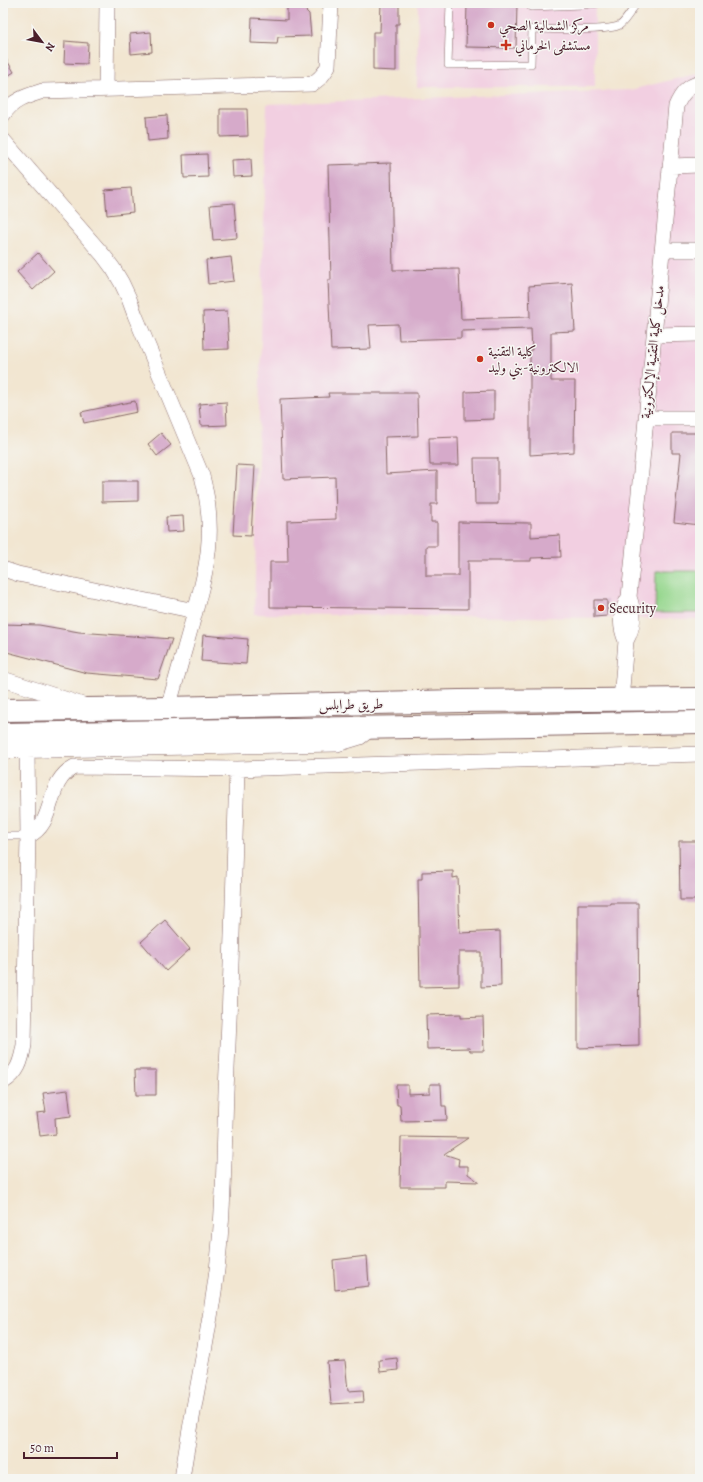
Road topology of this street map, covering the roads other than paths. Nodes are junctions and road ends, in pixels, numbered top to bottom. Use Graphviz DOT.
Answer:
graph roads {
  1 [pos="107,3"];
  2 [pos="331,3"];
  3 [pos="450,3"];
  4 [pos="531,3"];
  5 [pos="599,3"];
  6 [pos="638,3"];
  7 [pos="700,83"];
  8 [pos="106,89"];
  9 [pos="3,114"];
  10 [pos="3,140"];
  11 [pos="700,165"];
  12 [pos="671,166"];
  13 [pos="662,250"];
  14 [pos="700,250"];
  15 [pos="700,334"];
  16 [pos="654,335"];
  17 [pos="646,418"];
  18 [pos="700,418"];
  19 [pos="3,569"];
  20 [pos="195,611"];
  21 [pos="3,679"];
  22 [pos="700,699"];
  23 [pos="621,700"];
  24 [pos="168,708"];
  25 [pos="97,709"];
  26 [pos="3,710"];
  27 [pos="700,722"];
  28 [pos="373,727"];
  29 [pos="3,734"];
  30 [pos="27,750"];
  31 [pos="3,751"];
  32 [pos="700,754"];
  33 [pos="237,769"];
  34 [pos="3,836"];
  35 [pos="28,836"];
  36 [pos="3,1082"];
  37 [pos="182,1479"];
  1 -- 8 [label="street"];
  2 -- 8 [label="street"];
  3 -- 6 [label="lane"];
  4 -- 5 [label="lane"];
  7 -- 12 [label="street, مدخل كلية التقنية الإلكترونية"];
  8 -- 9 [label="street"];
  10 -- 20 [label="street"];
  11 -- 12 [label="street"];
  12 -- 13 [label="street, مدخل كلية التقنية الإلكترونية"];
  13 -- 14 [label="street"];
  13 -- 16 [label="street, مدخل كلية التقنية الإلكترونية"];
  15 -- 16 [label="street"];
  16 -- 17 [label="street, مدخل كلية التقنية الإلكترونية"];
  17 -- 18 [label="street"];
  17 -- 23 [label="street, مدخل كلية التقنية الإلكترونية"];
  19 -- 20 [label="street"];
  20 -- 24 [label="street"];
  21 -- 25 [label="street"];
  22 -- 23 [label="highway, طريق طرابلس"];
  23 -- 24 [label="highway, طريق طرابلس"];
  24 -- 25 [label="highway, طريق طرابلس"];
  25 -- 26 [label="highway, طريق طرابلس"];
  27 -- 28 [label="highway"];
  28 -- 29 [label="highway"];
  28 -- 30 [label="street"];
  30 -- 31 [label="street"];
  30 -- 35 [label="street"];
  32 -- 33 [label="street"];
  33 -- 35 [label="street"];
  33 -- 37 [label="street"];
  34 -- 35 [label="lane"];
  35 -- 36 [label="street"];
}
